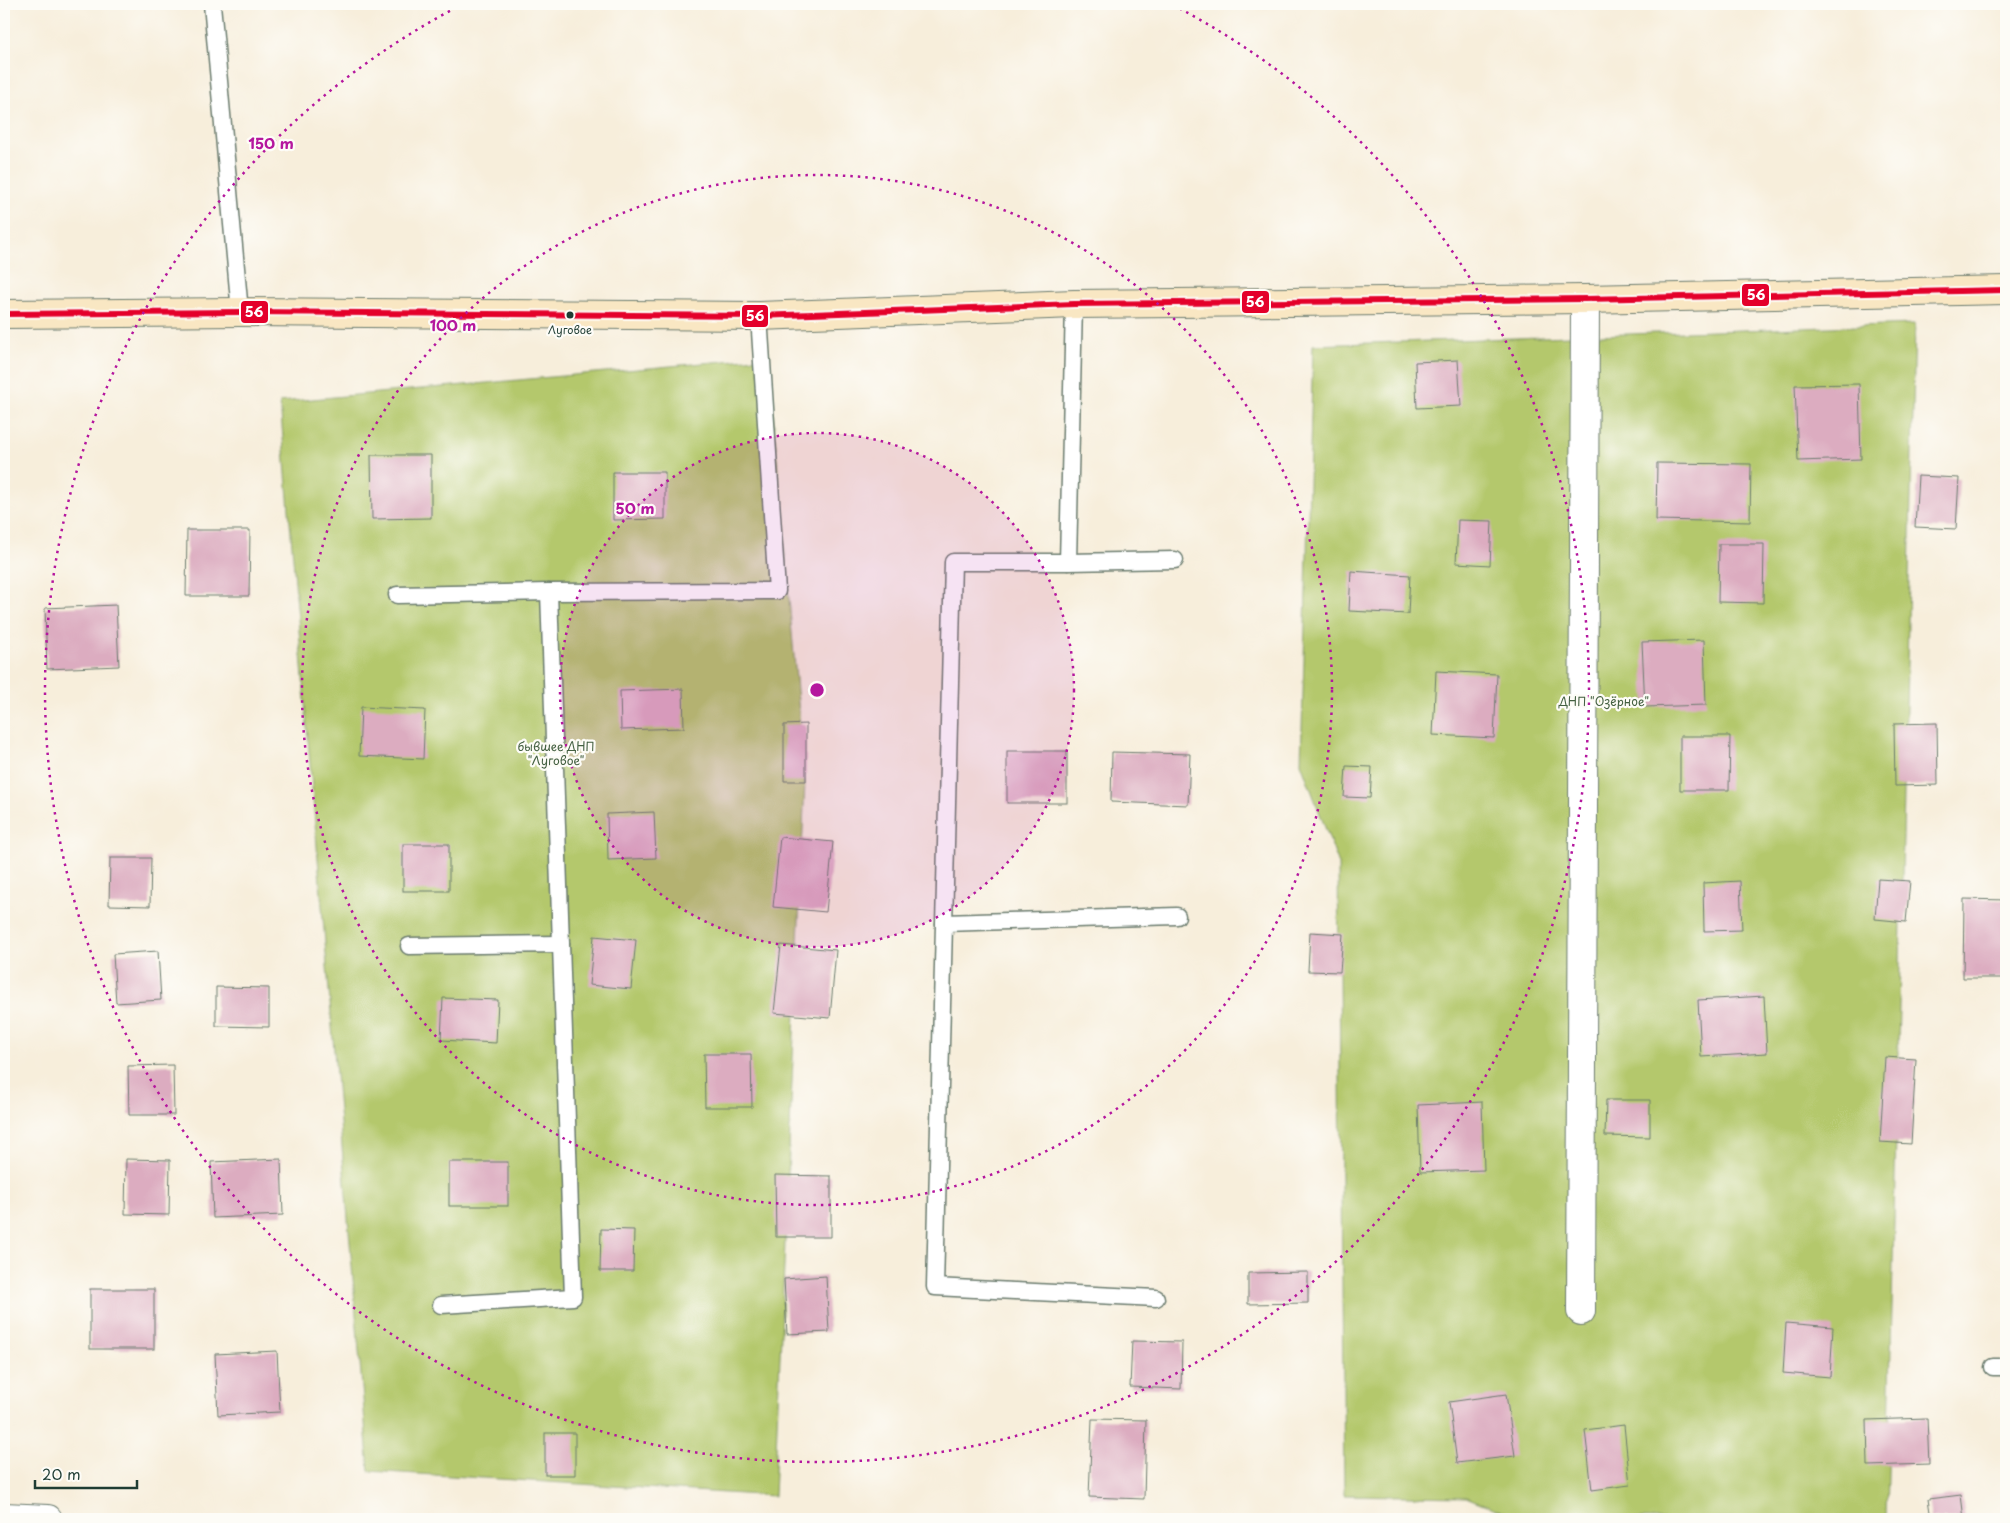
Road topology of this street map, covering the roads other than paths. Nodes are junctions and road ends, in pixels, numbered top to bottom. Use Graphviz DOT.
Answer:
graph roads {
  1 [pos="212,4"];
  2 [pos="2006,290"];
  3 [pos="1585,298"];
  4 [pos="1074,304"];
  5 [pos="240,312"];
  6 [pos="4,314"];
  7 [pos="760,316"];
  8 [pos="1175,560"];
  9 [pos="1068,562"];
  10 [pos="549,592"];
  11 [pos="397,595"];
  12 [pos="1177,916"];
  13 [pos="944,923"];
  14 [pos="561,944"];
  15 [pos="409,946"];
  16 [pos="1156,1298"];
  17 [pos="441,1305"];
  18 [pos="1581,1311"];
  19 [pos="4,1517"];
  20 [pos="48,1519"];
  1 -- 5 [label="lane"];
  2 -- 3 [label="street"];
  3 -- 4 [label="street"];
  3 -- 18 [label="street"];
  4 -- 7 [label="street"];
  4 -- 9 [label="lane"];
  5 -- 6 [label="street"];
  5 -- 7 [label="street"];
  7 -- 10 [label="lane"];
  8 -- 9 [label="lane"];
  9 -- 13 [label="lane"];
  10 -- 11 [label="lane"];
  10 -- 14 [label="lane"];
  12 -- 13 [label="lane"];
  13 -- 16 [label="lane"];
  14 -- 15 [label="lane"];
  14 -- 17 [label="lane"];
  19 -- 20 [label="street"];
}
